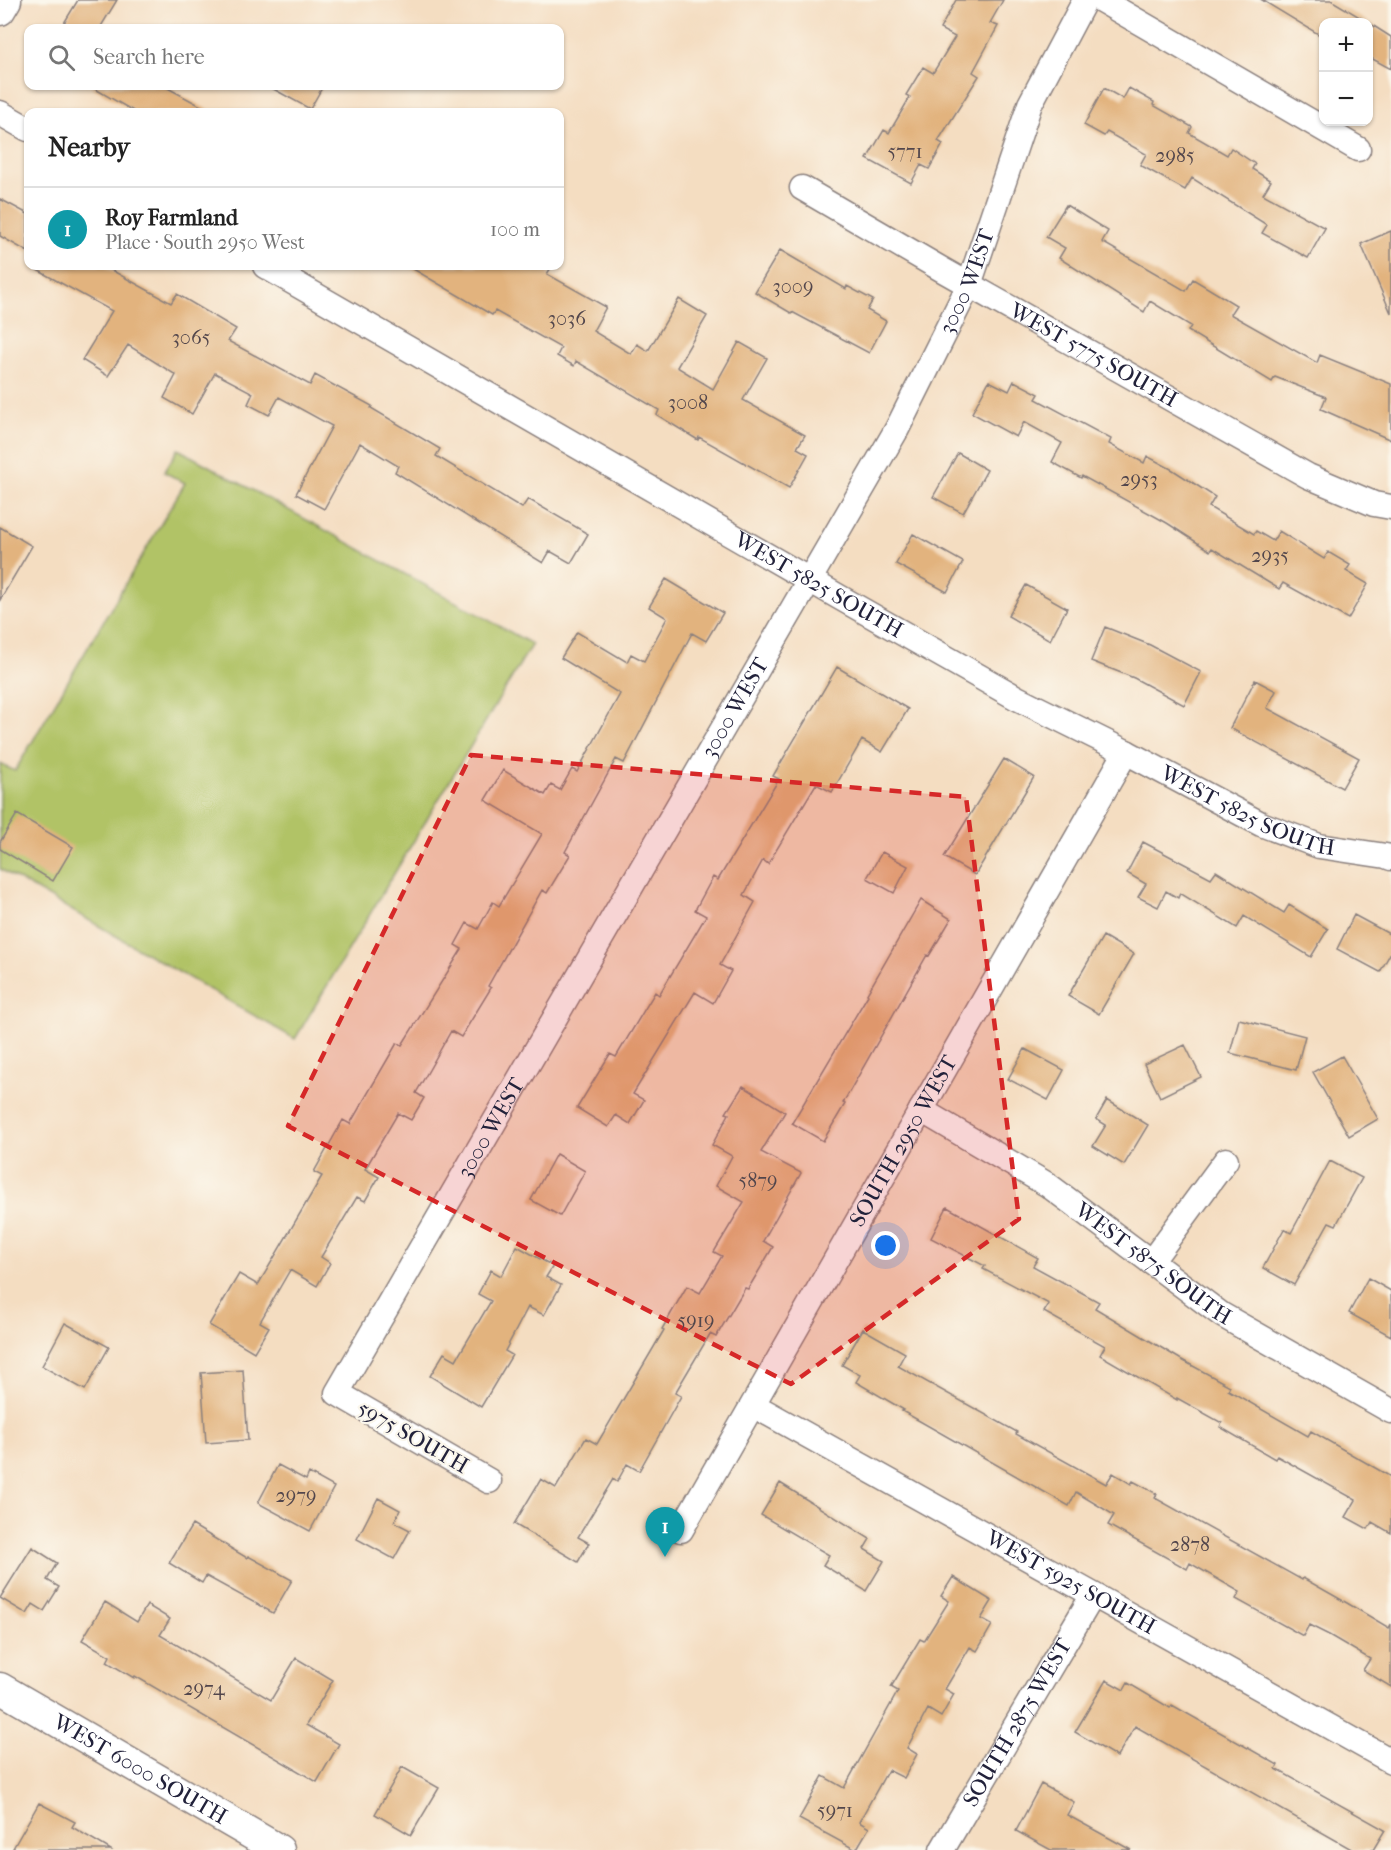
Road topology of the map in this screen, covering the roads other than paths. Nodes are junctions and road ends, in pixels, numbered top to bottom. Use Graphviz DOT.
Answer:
graph roads {
  1 [pos="6,0"];
  2 [pos="1085,0"];
  3 [pos="1101,0"];
  4 [pos="0,10"];
  5 [pos="0,112"];
  6 [pos="24,127"];
  7 [pos="1358,148"];
  8 [pos="802,188"];
  9 [pos="272,270"];
  10 [pos="969,285"];
  11 [pos="1391,507"];
  12 [pos="809,580"];
  13 [pos="1126,752"];
  14 [pos="1389,852"];
  15 [pos="921,1110"];
  16 [pos="1226,1160"];
  17 [pos="1151,1262"];
  18 [pos="337,1393"];
  19 [pos="753,1405"];
  20 [pos="1391,1411"];
  21 [pos="489,1481"];
  22 [pos="681,1530"];
  23 [pos="1093,1595"];
  24 [pos="0,1688"];
  25 [pos="1391,1761"];
  26 [pos="279,1850"];
  27 [pos="942,1850"];
  1 -- 4 [label="street"];
  2 -- 10 [label="street, 3000 WEST"];
  3 -- 7 [label="street"];
  5 -- 6 [label="street"];
  8 -- 10 [label="street, WEST 5775 SOUTH"];
  9 -- 12 [label="street, WEST 5825 SOUTH"];
  10 -- 11 [label="street, WEST 5775 SOUTH"];
  10 -- 12 [label="street, 3000 WEST"];
  12 -- 13 [label="street, WEST 5825 SOUTH"];
  12 -- 18 [label="street, 3000 WEST"];
  13 -- 14 [label="street, WEST 5825 SOUTH"];
  13 -- 15 [label="street, SOUTH 2950 WEST"];
  15 -- 17 [label="street, WEST 5875 SOUTH"];
  15 -- 19 [label="street, SOUTH 2950 WEST"];
  16 -- 17 [label="street"];
  17 -- 20 [label="street, WEST 5875 SOUTH"];
  18 -- 21 [label="street, 5975 SOUTH"];
  19 -- 22 [label="street, SOUTH 2950 WEST"];
  19 -- 23 [label="street, WEST 5925 SOUTH"];
  23 -- 25 [label="street, WEST 5925 SOUTH"];
  23 -- 27 [label="street, SOUTH 2875 WEST"];
  24 -- 26 [label="street, WEST 6000 SOUTH"];
}
